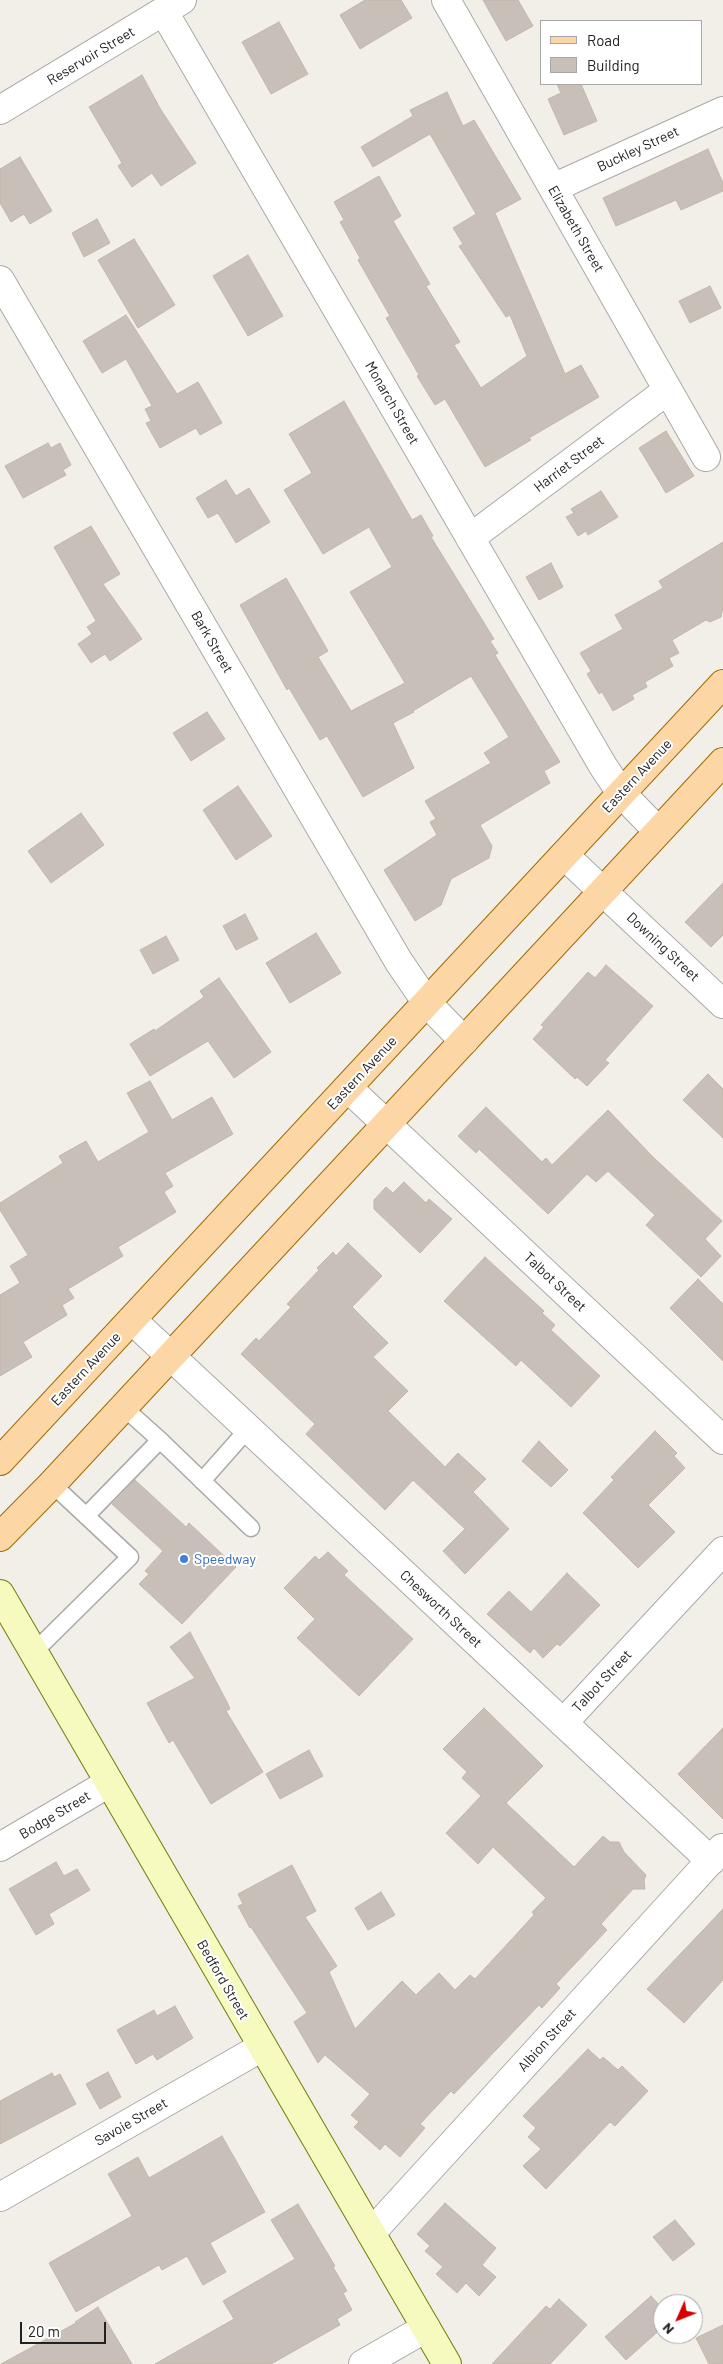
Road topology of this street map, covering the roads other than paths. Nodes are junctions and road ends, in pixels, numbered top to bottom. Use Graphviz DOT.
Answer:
graph roads {
  1 [pos="446,0"];
  2 [pos="173,6"];
  3 [pos="0,110"];
  4 [pos="723,110"];
  5 [pos="553,188"];
  6 [pos="0,280"];
  7 [pos="668,390"];
  8 [pos="706,458"];
  9 [pos="470,538"];
  10 [pos="723,684"];
  11 [pos="723,762"];
  12 [pos="621,793"];
  13 [pos="658,831"];
  14 [pos="564,855"];
  15 [pos="603,891"];
  16 [pos="427,1003"];
  17 [pos="723,1004"];
  18 [pos="464,1041"];
  19 [pos="348,1088"];
  20 [pos="386,1124"];
  21 [pos="132,1320"];
  22 [pos="170,1357"];
  23 [pos="123,1407"];
  24 [pos="248,1429"];
  25 [pos="160,1440"];
  26 [pos="723,1440"];
  27 [pos="0,1461"];
  28 [pos="202,1481"];
  29 [pos="52,1484"];
  30 [pos="86,1516"];
  31 [pos="251,1528"];
  32 [pos="0,1537"];
  33 [pos="723,1551"];
  34 [pos="0,1594"];
  35 [pos="34,1652"];
  36 [pos="563,1723"];
  37 [pos="109,1783"];
  38 [pos="0,1847"];
  39 [pos="717,1854"];
  40 [pos="262,2047"];
  41 [pos="0,2197"];
  42 [pos="371,2233"];
  43 [pos="426,2328"];
  44 [pos="363,2364"];
  45 [pos="447,2364"];
  1 -- 5 [label="street, Elizabeth Street"];
  2 -- 3 [label="street, Reservoir Street"];
  2 -- 9 [label="street, Monarch Street"];
  4 -- 5 [label="street, Buckley Street"];
  5 -- 7 [label="street, Elizabeth Street"];
  6 -- 16 [label="street, Bark Street"];
  7 -- 8 [label="street, Elizabeth Street"];
  7 -- 9 [label="street, Harriet Street"];
  9 -- 12 [label="street, Monarch Street"];
  10 -- 12 [label="main road, Eastern Avenue"];
  11 -- 13 [label="main road"];
  12 -- 13 [label="street, Monarch Street"];
  12 -- 14 [label="main road, Eastern Avenue"];
  13 -- 15 [label="main road"];
  14 -- 15 [label="street, Downing Street"];
  14 -- 16 [label="main road, Eastern Avenue"];
  15 -- 17 [label="street, Downing Street"];
  15 -- 18 [label="main road"];
  16 -- 18 [label="street, Bark Street"];
  16 -- 19 [label="main road, Eastern Avenue"];
  18 -- 20 [label="main road"];
  19 -- 20 [label="street, Talbot Street"];
  19 -- 21 [label="main road, Eastern Avenue"];
  20 -- 22 [label="main road"];
  20 -- 26 [label="street, Talbot Street"];
  21 -- 22 [label="street, Chesworth Street"];
  21 -- 27 [label="main road, Eastern Avenue"];
  22 -- 23 [label="main road"];
  22 -- 24 [label="street, Chesworth Street"];
  23 -- 25 [label="lane"];
  23 -- 29 [label="main road"];
  24 -- 28 [label="lane"];
  24 -- 36 [label="street, Chesworth Street"];
  25 -- 28 [label="lane"];
  25 -- 30 [label="lane"];
  28 -- 31 [label="lane"];
  29 -- 30 [label="lane"];
  29 -- 32 [label="main road"];
  30 -- 35 [label="lane"];
  33 -- 36 [label="street, Talbot Street"];
  34 -- 35 [label="main road, Bedford Street"];
  35 -- 37 [label="main road, Bedford Street"];
  36 -- 39 [label="street, Chesworth Street"];
  37 -- 38 [label="street, Bodge Street"];
  37 -- 40 [label="main road, Bedford Street"];
  39 -- 42 [label="street, Albion Street"];
  40 -- 41 [label="street, Savoie Street"];
  40 -- 42 [label="main road, Bedford Street"];
  42 -- 43 [label="main road, Bedford Street"];
  43 -- 44 [label="street"];
  43 -- 45 [label="main road, Bedford Street"];
}
